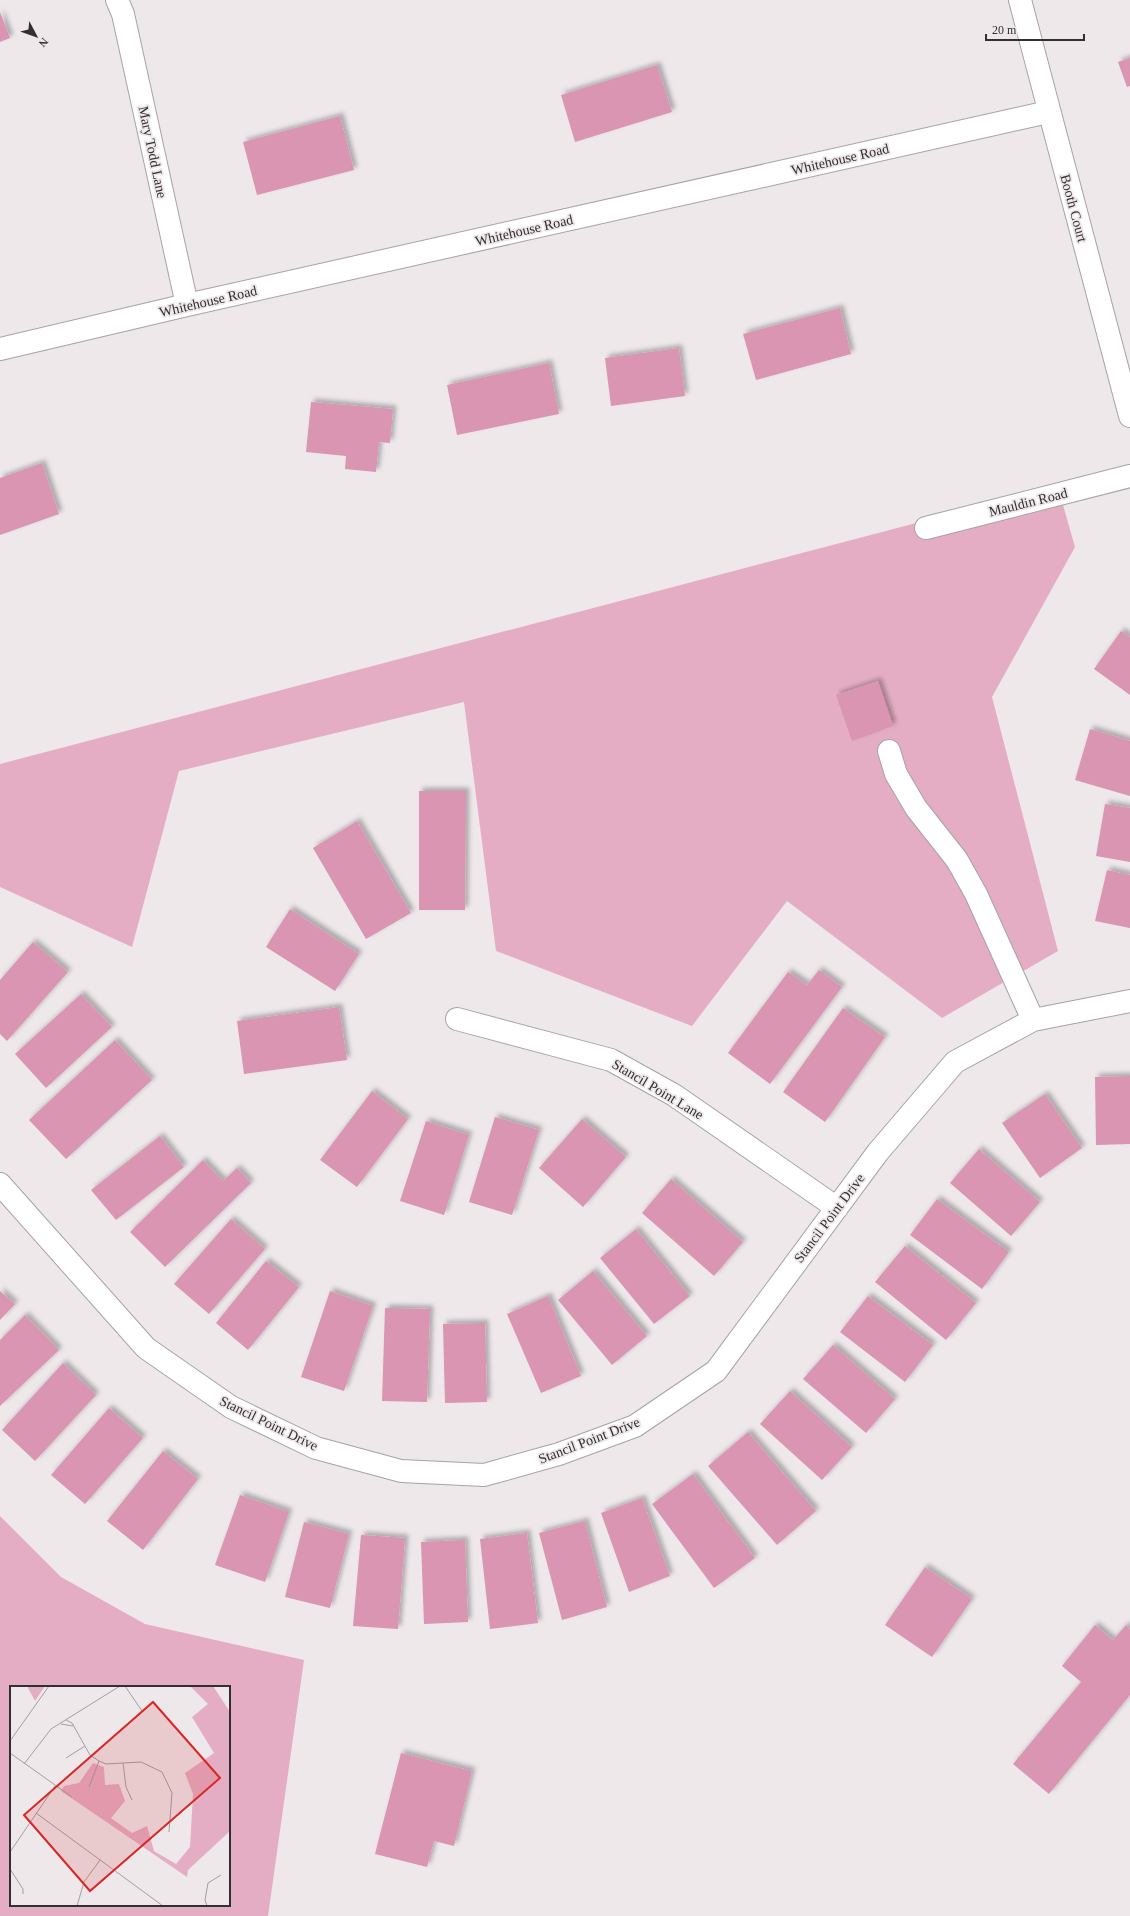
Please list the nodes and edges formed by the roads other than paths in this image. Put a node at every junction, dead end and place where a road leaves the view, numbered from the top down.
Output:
1 (116, 0) edge
2 (1020, 0) edge
3 (1048, 112) junction
4 (187, 305) junction
5 (0, 349) edge
6 (1130, 416) edge
7 (1130, 476) edge
8 (926, 528) dead end
9 (889, 751) dead end
10 (1130, 1001) edge
11 (457, 1020) dead end
12 (1033, 1020) junction
13 (0, 1184) edge
14 (837, 1208) junction

1 - 4 street, Mary Todd Lane
2 - 3 street, Booth Court
3 - 4 street, Whitehouse Road
3 - 6 street, Booth Court
4 - 5 street, Whitehouse Road
7 - 8 street, Mauldin Road
9 - 12 street
10 - 12 street, Stancil Point Drive
11 - 14 street, Stancil Point Lane
12 - 14 street, Stancil Point Drive
13 - 14 street, Stancil Point Drive

